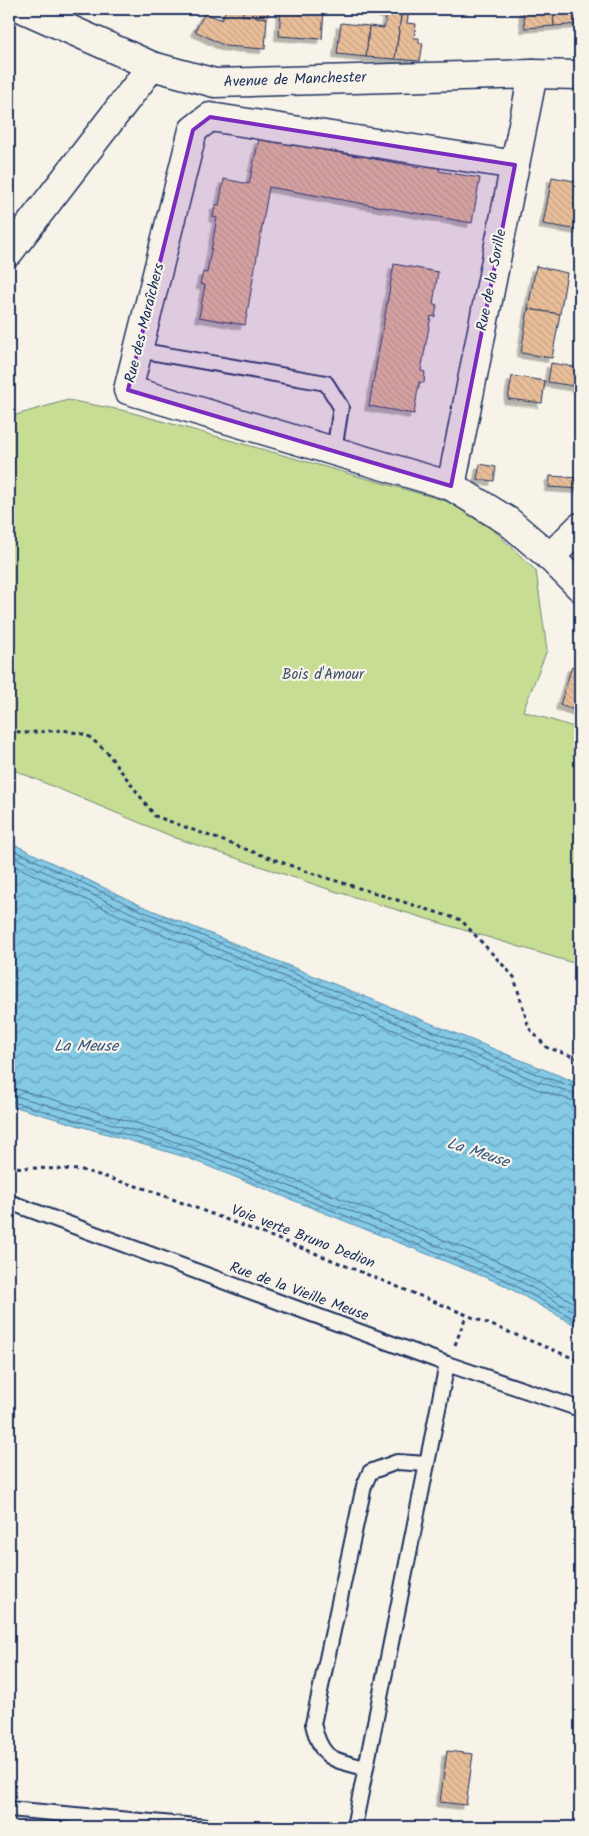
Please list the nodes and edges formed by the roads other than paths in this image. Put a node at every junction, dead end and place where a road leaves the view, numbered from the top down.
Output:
1 (27, 11) edge
2 (152, 66) junction
3 (532, 74) junction
4 (580, 75) edge
5 (514, 165) junction
6 (9, 252) edge
7 (138, 350) junction
8 (334, 451) junction
9 (451, 486) junction
10 (580, 527) edge
11 (550, 557) junction
12 (580, 587) edge
13 (9, 1202) edge
14 (447, 1364) junction
15 (580, 1409) edge
16 (427, 1464) junction
17 (366, 1768) junction
18 (9, 1809) edge
19 (207, 1827) edge
20 (354, 1827) edge

1 - 2 main road, Avenue de Manchester
2 - 3 main road, Avenue de Manchester
2 - 6 main road
3 - 4 main road, Avenue de Manchester
3 - 5 main road, Rue de la Sorille
5 - 7 main road, Rue des Maraîchers
5 - 9 main road, Rue de la Sorille
7 - 8 main road, Rue des Maraîchers
7 - 8 lane
8 - 9 main road, Rue des Maraîchers
9 - 11 main road, Rue des Maraîchers
10 - 11 main road
11 - 12 main road, Rue des Maraîchers
13 - 14 lane, Rue de la Vieille Meuse
14 - 15 lane, Rue de la Vieille Meuse
14 - 16 lane
16 - 17 lane
16 - 17 lane
17 - 20 lane
18 - 19 lane

